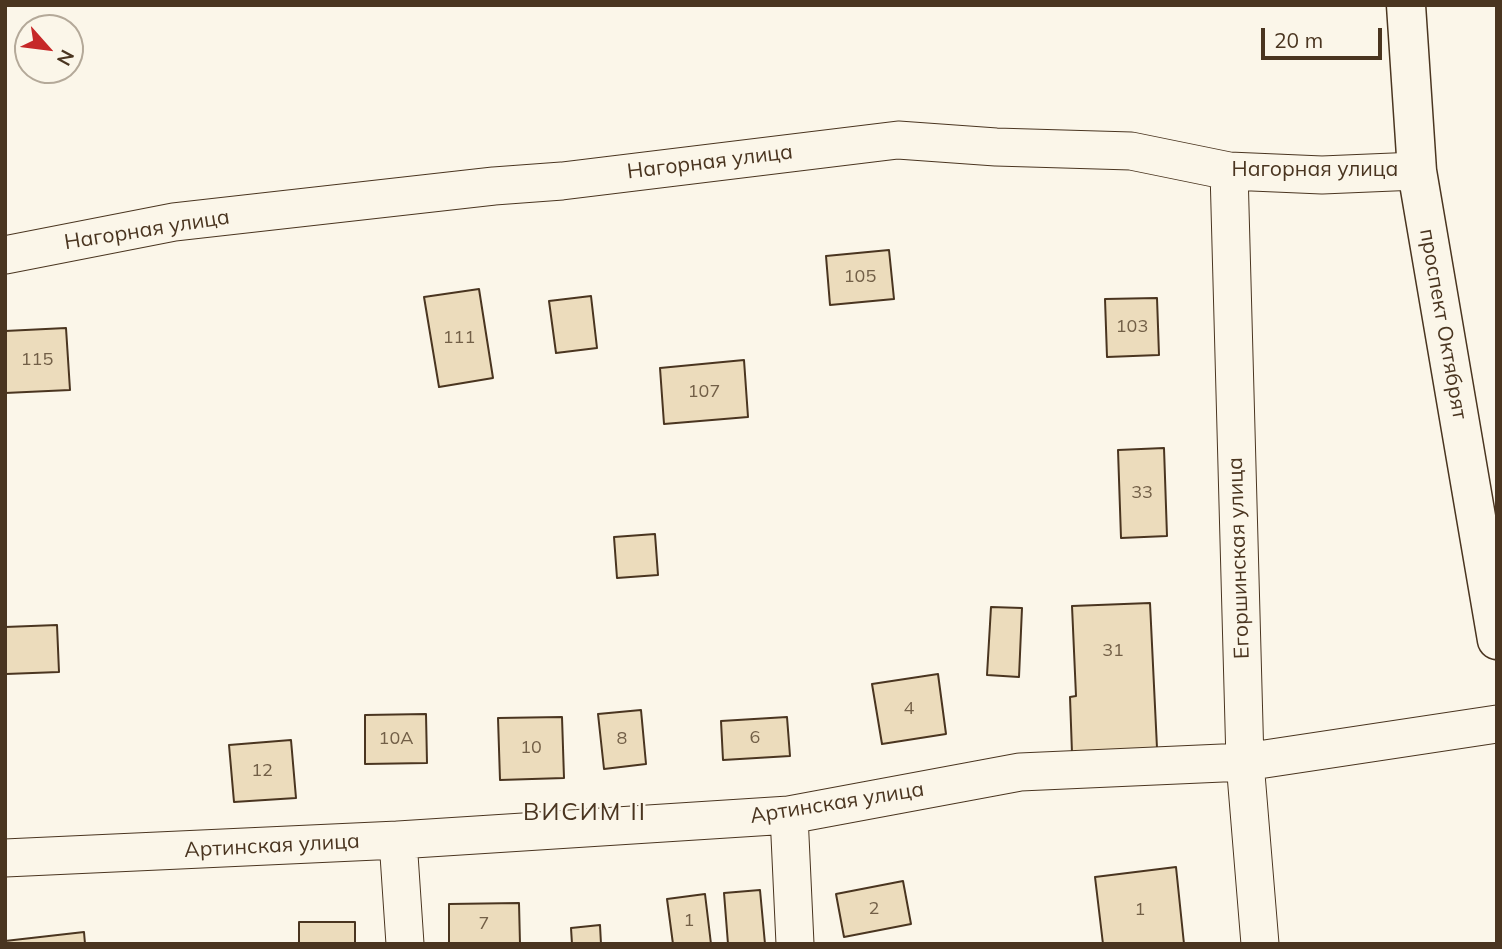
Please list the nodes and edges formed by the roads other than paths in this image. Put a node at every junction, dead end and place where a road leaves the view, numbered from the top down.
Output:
1 (1406, 5) edge
2 (1229, 171) junction
3 (1417, 171) junction
4 (5, 255) edge
5 (1497, 640) edge
6 (1497, 724) edge
7 (1245, 762) junction
8 (789, 815) junction
9 (398, 840) junction
10 (5, 858) edge
11 (405, 944) edge
12 (795, 944) edge
13 (1260, 944) edge

1 - 3 street, проспект Октябрят
2 - 3 street, Нагорная улица
2 - 4 street, Нагорная улица
2 - 7 street, Егоршинская улица
3 - 5 street, проспект Октябрят
6 - 7 street, Артинская улица
7 - 8 street, Артинская улица
7 - 13 street, Егоршинская улица
8 - 9 street, Артинская улица
8 - 12 street
9 - 10 street, Артинская улица
9 - 11 street

